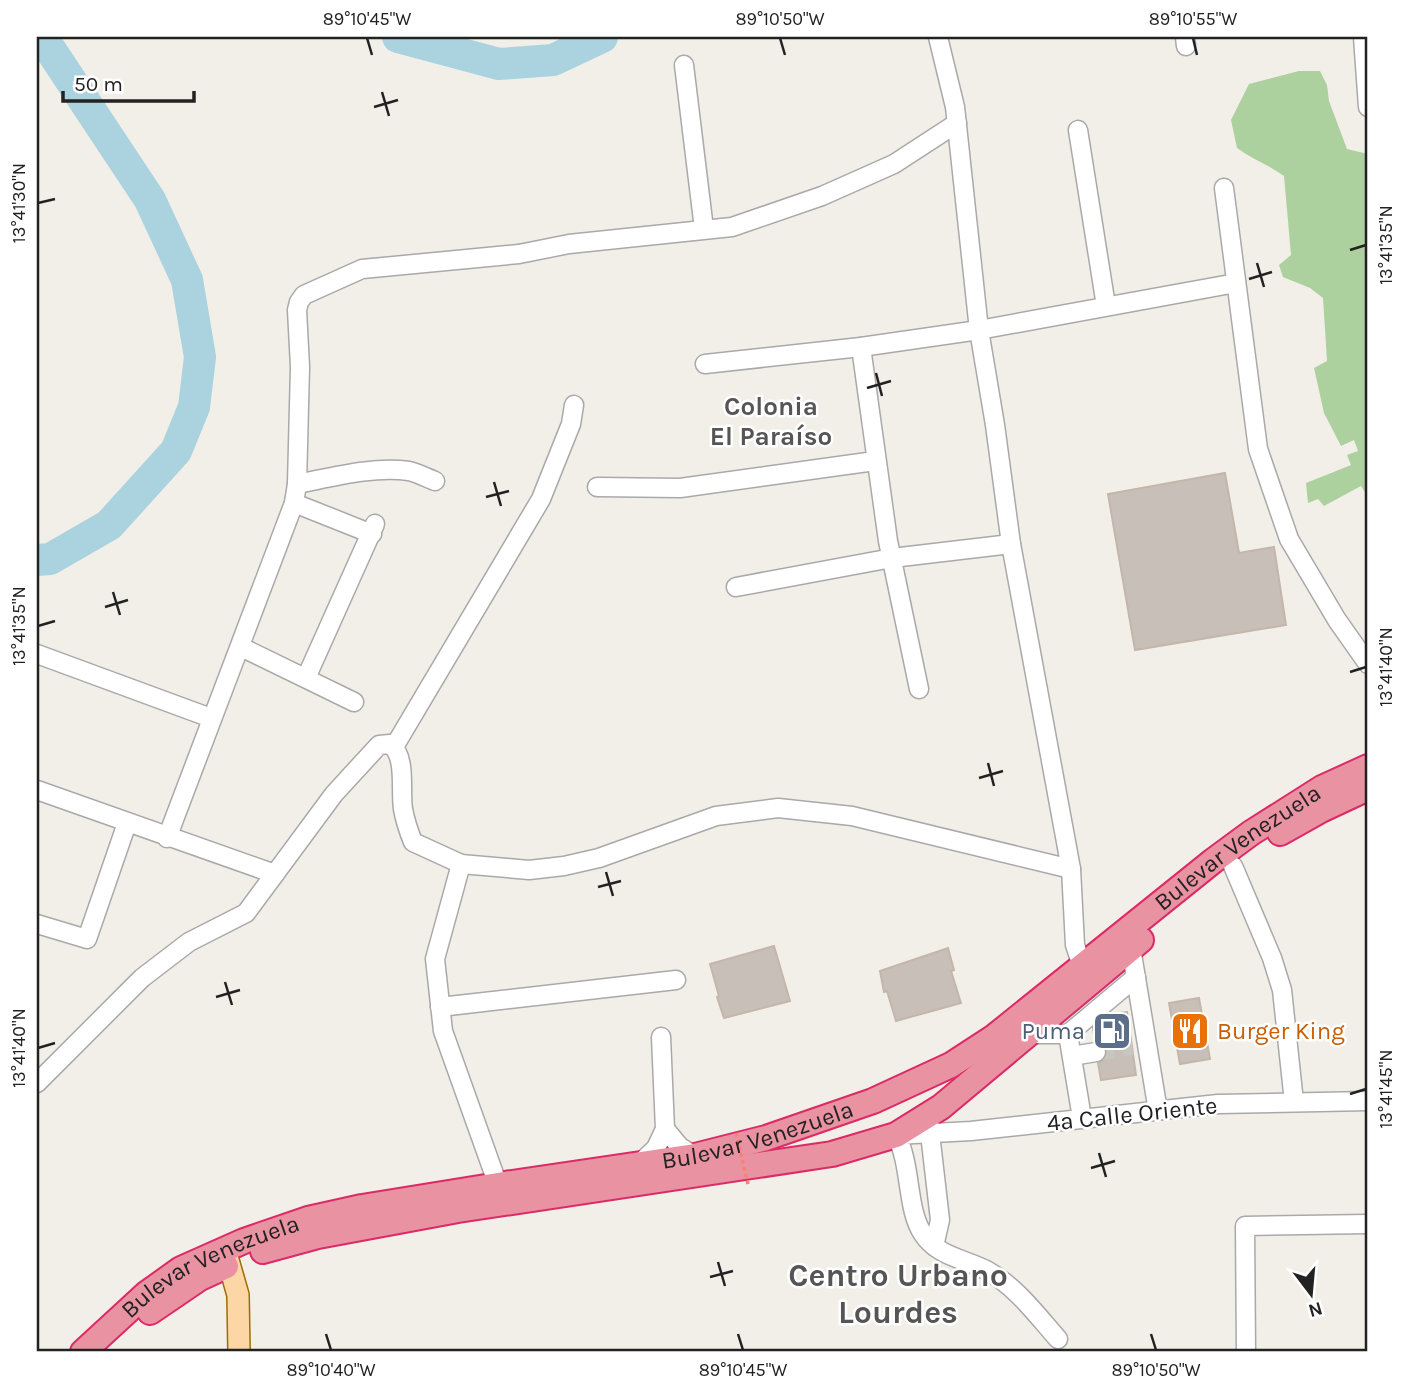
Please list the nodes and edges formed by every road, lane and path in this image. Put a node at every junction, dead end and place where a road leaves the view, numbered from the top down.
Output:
1 (938, 37) edge
2 (1363, 37) edge
3 (684, 65) dead end
4 (1368, 107) edge
5 (957, 123) junction
6 (1078, 130) dead end
7 (1224, 188) dead end
8 (704, 229) junction
9 (1236, 283) junction
10 (1107, 306) junction
11 (979, 330) junction
12 (861, 346) junction
13 (705, 364) dead end
14 (574, 405) dead end
15 (876, 461) junction
16 (435, 481) dead end
17 (297, 484) junction
18 (597, 487) dead end
19 (294, 503) junction
20 (1011, 544) junction
21 (892, 558) junction
22 (736, 587) dead end
23 (241, 647) junction
24 (37, 654) edge
25 (1368, 664) edge
26 (306, 678) junction
27 (919, 688) dead end
28 (354, 702) dead end
29 (211, 718) junction
30 (394, 747) junction
31 (1368, 767) edge
32 (1368, 788) edge
33 (37, 790) edge
34 (127, 823) junction
35 (167, 838) junction
36 (461, 864) junction
37 (1233, 866) junction
38 (1071, 869) junction
39 (275, 874) junction
40 (37, 924) edge
41 (1131, 948) junction
42 (1085, 964) junction
43 (1136, 977) junction
44 (676, 980) dead end
45 (440, 1007) junction
46 (1029, 1034) junction
47 (1068, 1034) junction
48 (661, 1037) dead end
49 (1096, 1052) tunnel mouth
50 (1072, 1056) junction
51 (44, 1064) edge
52 (37, 1083) edge
53 (897, 1089) junction
54 (1368, 1101) edge
55 (1294, 1102) junction
56 (1158, 1111) junction
57 (1082, 1118) junction
58 (929, 1125) junction
59 (665, 1129) junction
60 (736, 1133) dead end
61 (897, 1135) junction
62 (695, 1156) junction
63 (637, 1166) junction
64 (748, 1184) dead end
65 (498, 1185) junction
66 (1368, 1224) edge
67 (270, 1231) junction
68 (934, 1246) junction
69 (228, 1259) junction
70 (181, 1269) junction
71 (1058, 1339) dead end
72 (83, 1352) edge
73 (105, 1352) edge
74 (239, 1352) edge
75 (1246, 1352) edge

1 - 5 street
2 - 4 street
3 - 8 street
5 - 8 street
5 - 11 street
6 - 10 street
7 - 9 street
8 - 17 street
9 - 10 street
9 - 25 street
10 - 11 street
11 - 12 street
11 - 20 street
12 - 13 street
12 - 15 street
14 - 30 street
15 - 18 street
15 - 21 street
16 - 17 street
17 - 19 street
19 - 23 street
19 - 26 street
20 - 21 street
20 - 38 street
21 - 22 street
21 - 27 street
23 - 26 street
23 - 29 street
24 - 29 street
26 - 28 street
29 - 35 street
30 - 36 street
30 - 39 street
31 - 42 highway, Bulevar Venezuela
32 - 37 highway, Bulevar Venezuela
33 - 34 street
34 - 35 street
34 - 40 street
35 - 39 street
36 - 38 street
36 - 45 street
37 - 41 highway, Bulevar Venezuela
37 - 55 street
38 - 42 street
39 - 51 street
41 - 43 street
41 - 46 highway, Bulevar Venezuela
42 - 53 highway, Bulevar Venezuela
43 - 47 street
43 - 56 street
44 - 45 street
45 - 65 street
46 - 47 street
46 - 58 highway, Bulevar Venezuela
47 - 50 street
48 - 59 street
49 - 50 street
50 - 57 street
51 - 52 street
53 - 61 highway
53 - 62 highway, Bulevar Venezuela
54 - 55 street, 4a Calle Oriente
55 - 56 street, 4a Calle Oriente
56 - 57 street, 4a Calle Oriente
57 - 58 street, 4a Calle Oriente
58 - 61 highway, Bulevar Venezuela
58 - 68 street
59 - 62 street
59 - 63 street
60 - 64 path, bridge
61 - 68 street
61 - 69 highway, Bulevar Venezuela
62 - 63 highway, Bulevar Venezuela
63 - 65 highway, Bulevar Venezuela
65 - 67 highway, Bulevar Venezuela
66 - 75 street
67 - 69 highway
67 - 70 highway, Bulevar Venezuela
68 - 71 street
69 - 70 highway
69 - 73 highway, Bulevar Venezuela
69 - 74 main road
70 - 72 highway, Bulevar Venezuela

